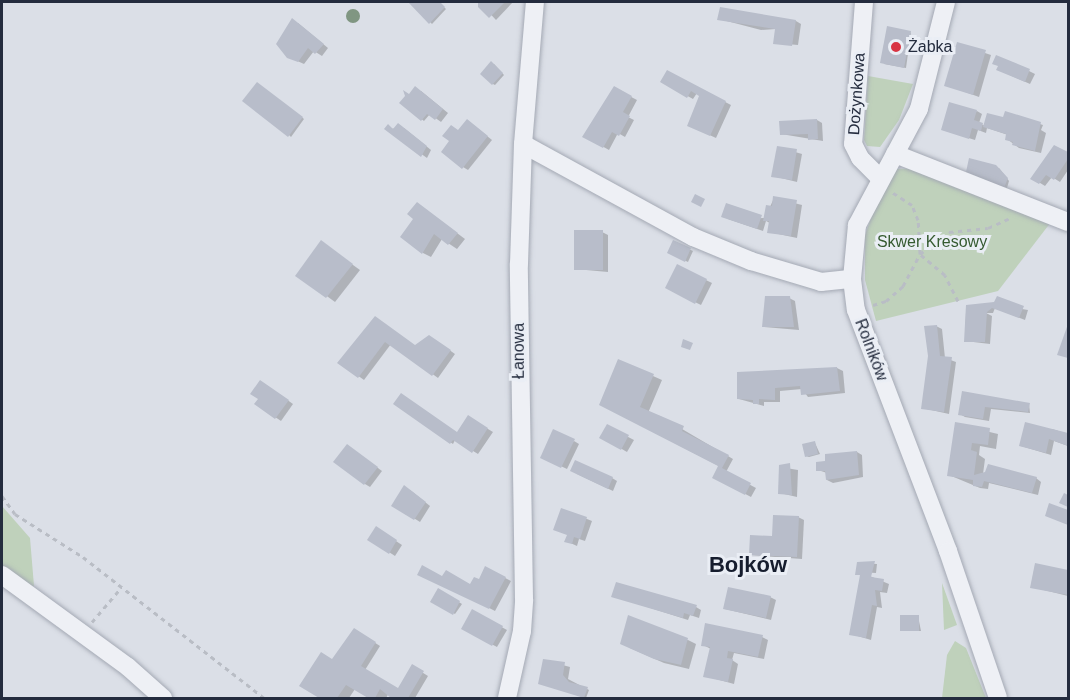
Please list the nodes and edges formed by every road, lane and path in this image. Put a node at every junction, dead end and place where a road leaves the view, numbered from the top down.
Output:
1 (535, 2) edge
2 (864, 2) edge
3 (946, 2) edge
4 (523, 144) junction
5 (895, 154) junction
6 (883, 183) junction
7 (1024, 204) junction
8 (1068, 222) edge
9 (920, 255) junction
10 (852, 279) junction
11 (958, 301) dead end
12 (872, 306) dead end
13 (2, 496) edge
14 (2, 574) edge
15 (120, 589) junction
16 (83, 633) junction
17 (163, 699) edge
18 (264, 699) edge
19 (507, 699) edge
20 (998, 699) edge

1 - 4 street, Łanowa
2 - 6 street, Dożynkowa
3 - 5 street, Rolników
4 - 10 street
4 - 19 street, Łanowa
5 - 6 street, Rolników
5 - 7 street
6 - 9 path
6 - 10 street, Rolników
7 - 8 street
7 - 9 path
9 - 11 path
9 - 12 path
10 - 20 street, Rolników
13 - 15 path
14 - 16 street
15 - 16 path
15 - 18 path
16 - 17 street

